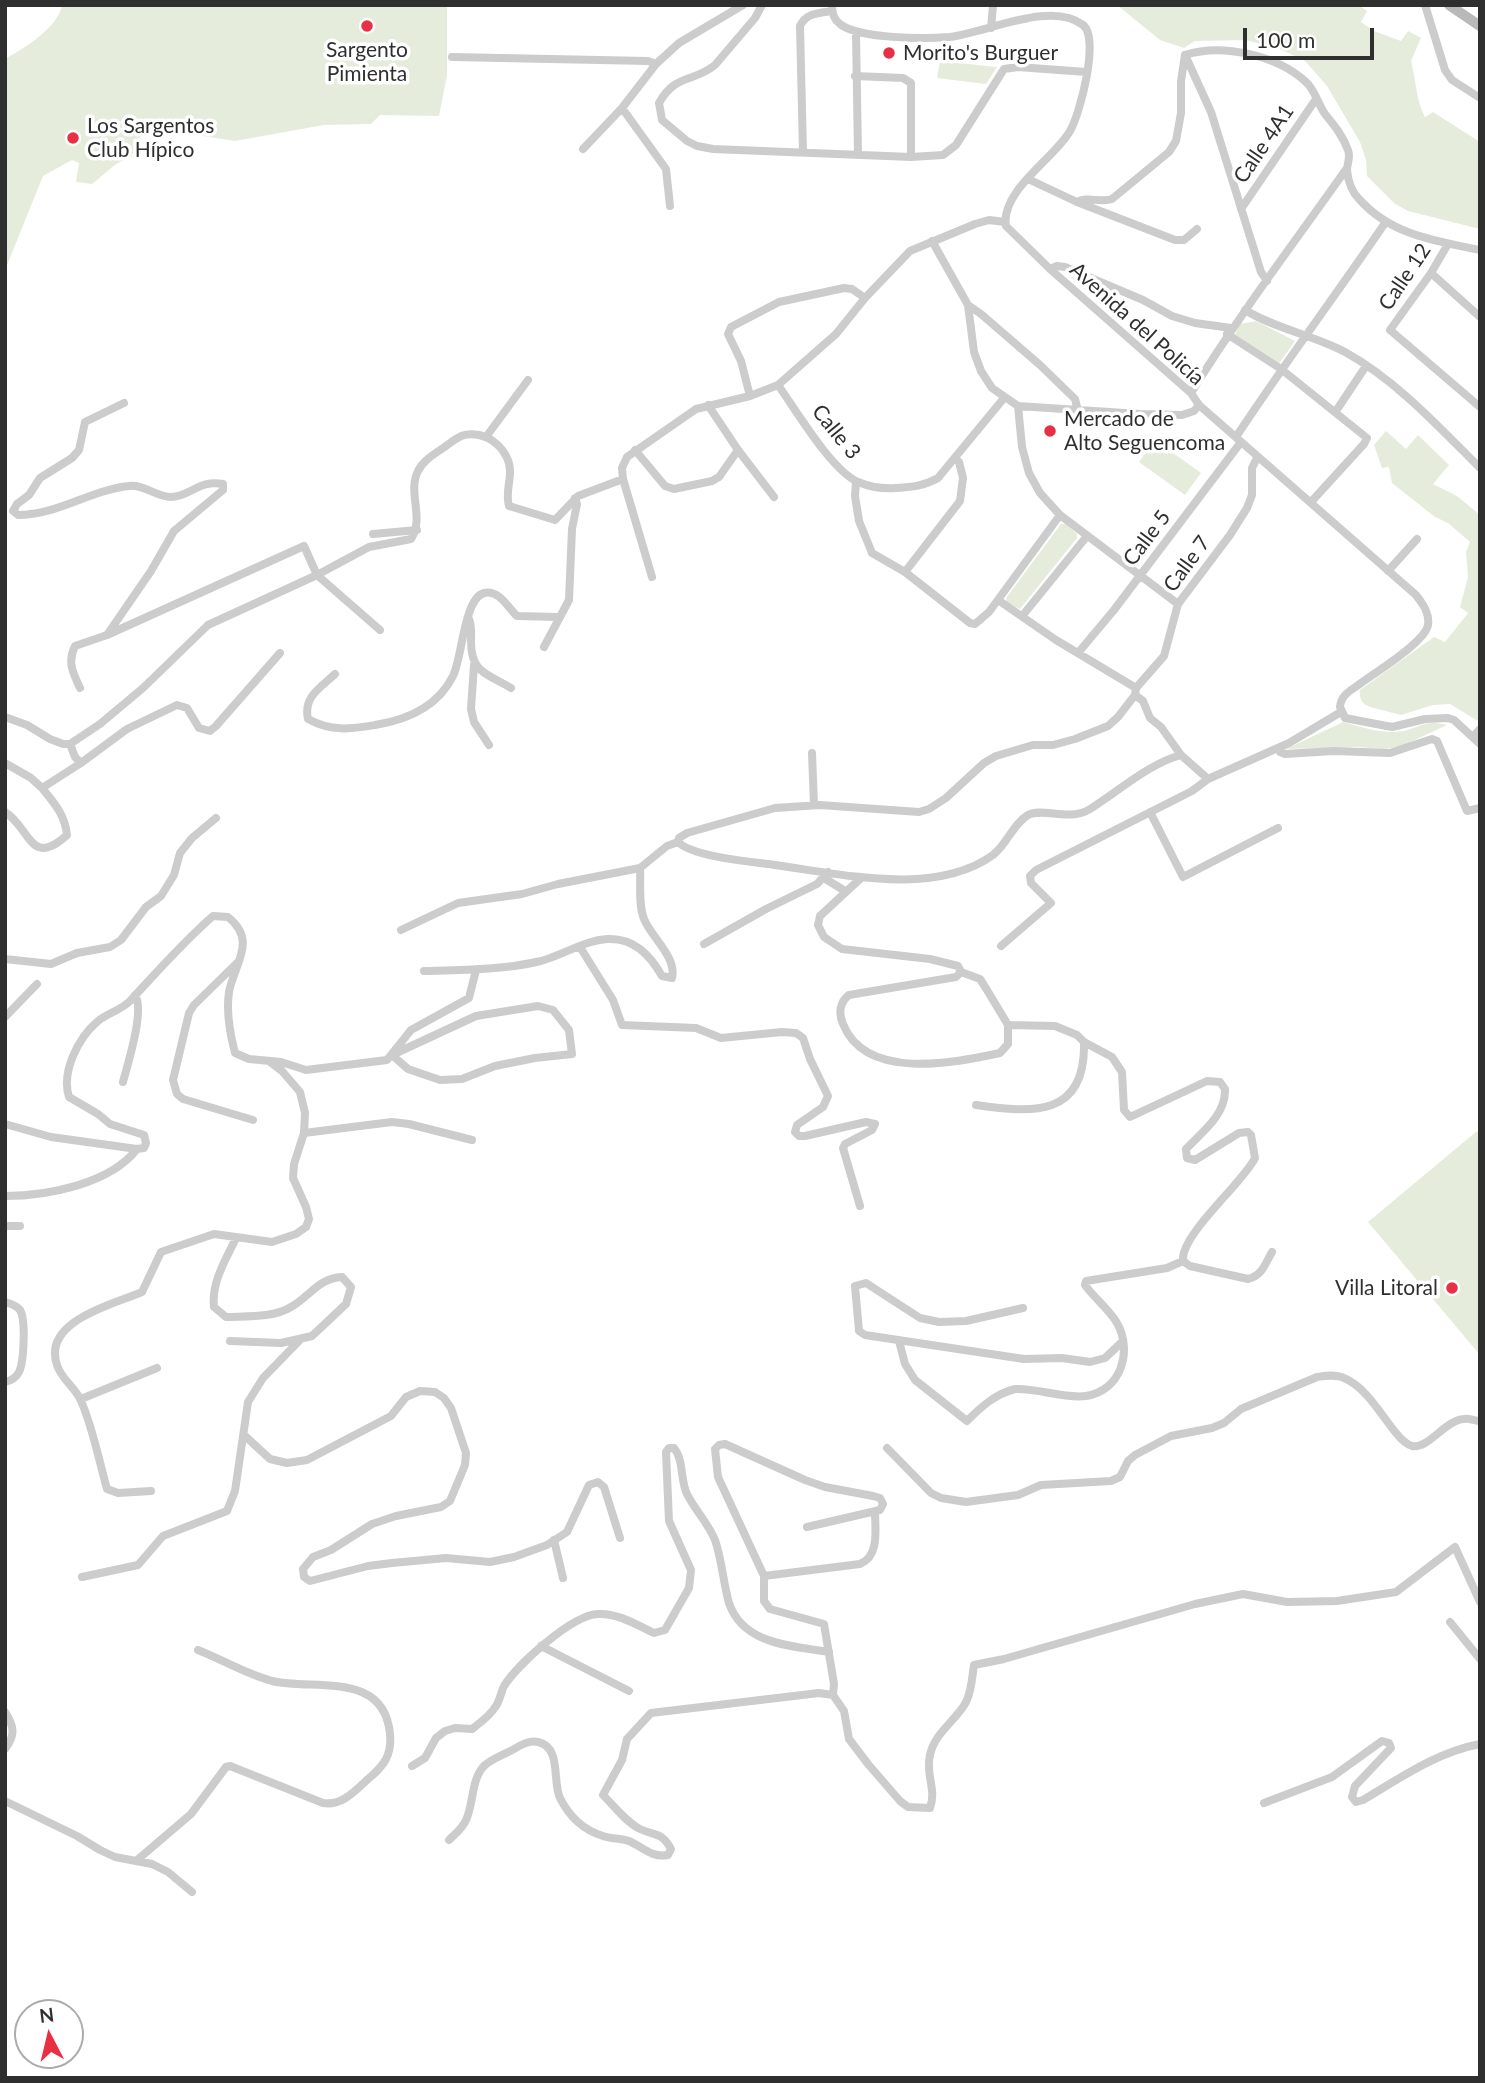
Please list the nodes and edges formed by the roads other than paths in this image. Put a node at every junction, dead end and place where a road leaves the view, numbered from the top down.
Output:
1 (743, 5) edge
2 (762, 5) edge
3 (993, 5) edge
4 (1425, 5) edge
5 (1449, 5) edge
6 (832, 8) edge
7 (1480, 26) edge
8 (991, 28) junction
9 (856, 32) junction
10 (1185, 55) junction
11 (452, 57) dead end
12 (656, 64) junction
13 (1086, 72) junction
14 (855, 76) junction
15 (1316, 99) junction
16 (1480, 99) edge
17 (622, 108) junction
18 (583, 149) dead end
19 (803, 152) junction
20 (858, 155) junction
21 (911, 157) junction
22 (1347, 168) junction
23 (1028, 179) junction
24 (1077, 202) junction
25 (670, 206) dead end
26 (1241, 209) junction
27 (1005, 222) junction
28 (1385, 223) junction
29 (1197, 229) dead end
30 (932, 241) junction
31 (1448, 244) junction
32 (1480, 250) edge
33 (1049, 269) junction
34 (1431, 273) junction
35 (1268, 281) junction
36 (865, 298) junction
37 (968, 305) junction
38 (1245, 310) junction
39 (1480, 317) edge
40 (1229, 331) junction
41 (1307, 335) junction
42 (1367, 366) junction
43 (1280, 369) junction
44 (528, 380) dead end
45 (778, 385) junction
46 (1191, 393) junction
47 (750, 396) junction
48 (1004, 398) junction
49 (124, 403) dead end
50 (708, 405) junction
51 (1199, 405) junction
52 (1018, 406) junction
53 (1480, 407) edge
54 (1078, 411) junction
55 (1336, 411) junction
56 (486, 437) junction
57 (1238, 440) junction
58 (635, 450) junction
59 (738, 450) junction
60 (1257, 457) junction
61 (955, 458) junction
62 (1480, 468) edge
63 (622, 479) junction
64 (856, 482) junction
65 (774, 497) dead end
66 (575, 498) junction
67 (1311, 502) junction
68 (1060, 515) junction
69 (417, 530) junction
70 (373, 534) dead end
71 (1087, 536) junction
72 (1417, 539) dead end
73 (1388, 571) junction
74 (905, 572) junction
75 (317, 575) junction
76 (652, 577) dead end
77 (1139, 577) junction
78 (998, 600) junction
79 (1178, 604) junction
80 (1023, 615) junction
81 (559, 617) junction
82 (468, 618) junction
83 (380, 630) dead end
84 (107, 635) junction
85 (544, 647) dead end
86 (280, 653) dead end
87 (1077, 653) junction
88 (474, 665) junction
89 (335, 674) dead end
90 (80, 688) dead end
91 (511, 688) dead end
92 (1135, 691) junction
93 (1341, 712) junction
94 (5, 717) edge
95 (1480, 729) edge
96 (1473, 737) junction
97 (70, 744) junction
98 (1480, 744) edge
99 (489, 745) dead end
100 (1278, 748) junction
101 (1180, 752) junction
102 (812, 753) dead end
103 (5, 763) edge
104 (81, 764) junction
105 (1208, 779) junction
106 (42, 788) junction
107 (814, 805) junction
108 (1480, 808) edge
109 (5, 812) edge
110 (1150, 812) junction
111 (216, 818) dead end
112 (1278, 828) dead end
113 (678, 842) junction
114 (640, 868) junction
115 (826, 875) junction
116 (861, 878) junction
117 (845, 891) junction
118 (401, 930) dead end
119 (704, 944) dead end
120 (1001, 946) dead end
121 (580, 947) junction
122 (5, 958) edge
123 (242, 958) junction
124 (477, 970) junction
125 (424, 971) dead end
126 (961, 972) junction
127 (37, 984) dead end
128 (135, 995) junction
129 (5, 1017) edge
130 (1008, 1025) junction
131 (1084, 1042) junction
132 (392, 1055) junction
133 (269, 1061) junction
134 (123, 1082) dead end
135 (976, 1105) dead end
136 (253, 1120) dead end
137 (5, 1124) edge
138 (304, 1133) junction
139 (472, 1140) dead end
140 (137, 1149) junction
141 (5, 1196) edge
142 (860, 1206) dead end
143 (5, 1226) edge
144 (20, 1226) dead end
145 (236, 1238) junction
146 (1272, 1252) dead end
147 (1182, 1261) junction
148 (5, 1302) edge
149 (1023, 1308) dead end
150 (230, 1341) dead end
151 (299, 1341) junction
152 (900, 1341) junction
153 (1122, 1342) junction
154 (157, 1368) dead end
155 (5, 1382) edge
156 (81, 1399) junction
157 (1480, 1421) edge
158 (244, 1435) junction
159 (887, 1448) dead end
160 (151, 1491) dead end
161 (875, 1511) junction
162 (807, 1527) dead end
163 (620, 1538) dead end
164 (554, 1540) junction
165 (764, 1576) junction
166 (82, 1577) dead end
167 (563, 1578) dead end
168 (1480, 1602) edge
169 (1450, 1622) dead end
170 (541, 1646) junction
171 (198, 1650) dead end
172 (829, 1652) junction
173 (1480, 1659) edge
174 (629, 1691) dead end
175 (833, 1695) junction
176 (5, 1712) edge
177 (1480, 1744) edge
178 (5, 1749) edge
179 (412, 1766) dead end
180 (5, 1801) edge
181 (1264, 1803) dead end
182 (449, 1840) dead end
183 (136, 1861) junction
184 (192, 1892) dead end

1 - 12 street
2 - 19 street
3 - 8 street
4 - 16 street
5 - 7 street
6 - 9 street
6 - 19 street
8 - 9 street
8 - 13 street
9 - 14 street
10 - 15 street
10 - 24 street
10 - 26 street
11 - 12 street
12 - 17 street
13 - 21 street
13 - 23 street
14 - 20 street
14 - 21 street
15 - 22 street
15 - 26 street, Calle 4A1
17 - 18 street
17 - 25 street
19 - 20 street
20 - 21 street
22 - 28 street
22 - 35 street
23 - 24 street
23 - 27 street
24 - 29 street
26 - 35 street
27 - 30 street
27 - 33 street, Avenida del Policía
28 - 31 street
28 - 41 street, Calle 5
30 - 36 street
30 - 37 street
31 - 32 street
31 - 34 street, Calle 12
33 - 40 street
33 - 46 street, Avenida del Policía
34 - 39 street
34 - 53 street, Calle 12
35 - 38 street
36 - 45 street
36 - 47 street
37 - 48 street
37 - 54 street
38 - 40 street
38 - 41 street
40 - 43 street
40 - 46 street
41 - 42 street
41 - 43 street, Calle 5
42 - 55 street
42 - 62 street
43 - 55 street
43 - 57 street, Calle 5
44 - 56 street
45 - 47 street
45 - 64 street, Calle 3
46 - 51 street, Avenida del Policía
47 - 50 street
48 - 52 street
48 - 61 street, Calle 3
49 - 84 street
50 - 58 street
50 - 59 street
51 - 54 street
51 - 57 street, Avenida del Policía
52 - 54 street
52 - 68 street
55 - 67 street
56 - 66 street
56 - 69 street
57 - 60 street, Avenida del Policía
57 - 77 street, Calle 5
58 - 59 street
58 - 63 street
59 - 65 street
60 - 67 street, Avenida del Policía
60 - 79 street, Calle 7
61 - 64 street, Calle 3
61 - 74 street
63 - 66 street
63 - 76 street
64 - 74 street
66 - 81 street
67 - 73 street, Avenida del Policía
68 - 71 street
68 - 78 street
69 - 70 street
69 - 75 street
71 - 77 street
71 - 80 street
72 - 73 street
73 - 93 street, Avenida del Policía
74 - 78 street
75 - 83 street
75 - 84 street
75 - 97 street
77 - 79 street
77 - 87 street, Calle 5
78 - 80 street
79 - 92 street, Calle 7
80 - 87 street
81 - 82 street
81 - 85 street
82 - 88 street
82 - 89 street
84 - 90 street
86 - 104 street
87 - 92 street
88 - 91 street
88 - 99 street
92 - 101 street
92 - 107 street, Calle 7
93 - 96 street
93 - 100 street
94 - 97 street
95 - 96 street
96 - 98 street
97 - 104 street
100 - 105 street
100 - 108 street
101 - 105 street
101 - 116 street
102 - 107 street
103 - 106 street
104 - 106 street
105 - 110 street
106 - 109 street
107 - 113 street, Calle 7
110 - 112 street
110 - 120 street
111 - 122 street
113 - 114 street, Calle 7
113 - 115 street
114 - 118 street
114 - 121 street
115 - 116 street
115 - 117 street
115 - 119 street
116 - 117 street
117 - 126 street
121 - 124 street
121 - 142 street
123 - 128 street
123 - 133 street
123 - 136 street
124 - 125 street
124 - 132 street
126 - 130 street
126 - 130 street
127 - 129 street
128 - 134 street
128 - 140 street
130 - 131 street
131 - 135 street
131 - 147 street
132 - 132 street
132 - 133 street
133 - 138 street
137 - 140 street
138 - 139 street
138 - 145 street
140 - 141 street
143 - 144 street
145 - 151 street
145 - 156 street
146 - 147 street
147 - 153 street
148 - 155 street
149 - 152 street
150 - 151 street
151 - 158 street
152 - 153 street
152 - 153 street
154 - 156 street
156 - 160 street
157 - 159 street
158 - 164 street
158 - 166 street
161 - 162 street
161 - 165 street
161 - 165 street
163 - 164 street
164 - 167 street
165 - 172 street
168 - 175 street
169 - 173 street
170 - 172 street
170 - 174 street
170 - 179 street
171 - 183 street
172 - 175 street
175 - 182 street
176 - 178 street
177 - 181 street
180 - 183 street
183 - 184 street

